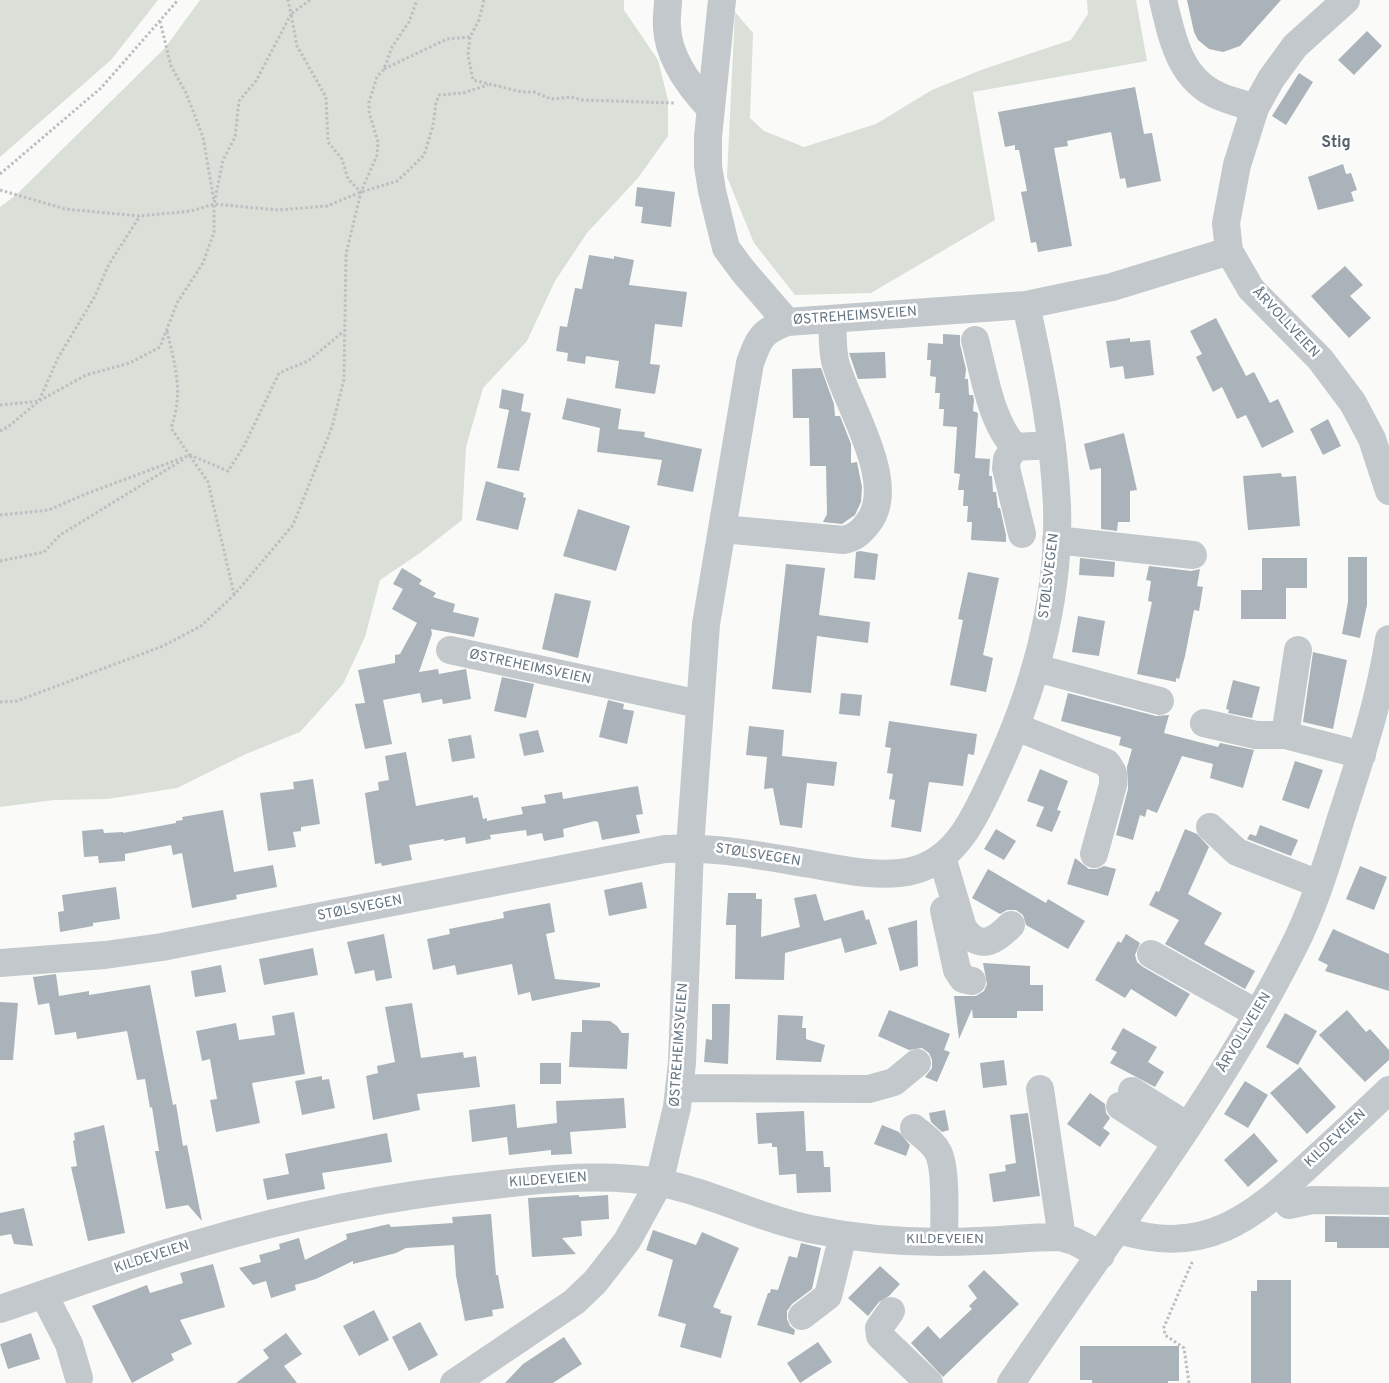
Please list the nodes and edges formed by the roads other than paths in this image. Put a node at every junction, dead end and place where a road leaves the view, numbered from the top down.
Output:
1 (668, 0) edge
2 (722, 0) edge
3 (1163, 0) edge
4 (1346, 0) edge
5 (704, 102) junction
6 (1256, 108) junction
7 (1229, 250) junction
8 (1026, 305) junction
9 (832, 319) junction
10 (786, 322) junction
11 (975, 340) dead end
12 (1052, 445) junction
13 (1016, 446) junction
14 (1389, 491) edge
15 (722, 529) junction
16 (1022, 534) dead end
17 (1056, 540) junction
18 (1193, 555) dead end
19 (1389, 639) edge
20 (450, 650) dead end
21 (1298, 650) dead end
22 (1036, 668) junction
23 (1160, 701) dead end
24 (699, 704) junction
25 (1204, 724) dead end
26 (1016, 727) junction
27 (1285, 735) junction
28 (1362, 755) junction
29 (1210, 827) dead end
30 (690, 847) junction
31 (1094, 854) dead end
32 (934, 862) junction
33 (1319, 884) junction
34 (1011, 925) dead end
35 (1151, 954) dead end
36 (0, 963) edge
37 (972, 981) dead end
38 (1258, 1014) junction
39 (917, 1063) dead end
40 (679, 1088) junction
41 (1040, 1089) dead end
42 (1126, 1098) dead end
43 (1386, 1101) edge
44 (914, 1128) dead end
45 (1182, 1135) junction
46 (659, 1183) junction
47 (1389, 1201) edge
48 (1288, 1205) dead end
49 (1119, 1230) junction
50 (843, 1235) junction
51 (1060, 1237) junction
52 (944, 1242) junction
53 (1101, 1255) junction
54 (44, 1295) junction
55 (0, 1309) edge
56 (891, 1311) dead end
57 (802, 1316) dead end
58 (79, 1378) dead end
59 (454, 1383) edge
60 (930, 1383) edge
61 (1011, 1383) edge

1 - 5 street
2 - 5 street
3 - 6 street
4 - 6 street, ÅRVOLLVEIEN
5 - 10 street
6 - 7 street, ÅRVOLLVEIEN
7 - 8 street, ØSTREHEIMSVEIEN
7 - 14 street, ÅRVOLLVEIEN
8 - 9 street, ØSTREHEIMSVEIEN
8 - 12 street, STØLSVEGEN
9 - 10 street, ØSTREHEIMSVEIEN
9 - 15 street
10 - 15 street, ØSTREHEIMSVEIEN
11 - 13 street
12 - 13 street
12 - 17 street, STØLSVEGEN
13 - 16 street
15 - 24 street, ØSTREHEIMSVEIEN
17 - 18 street
17 - 22 street, STØLSVEGEN
19 - 28 street, ÅRVOLLVEIEN
20 - 24 street, ØSTREHEIMSVEIEN
21 - 27 street
22 - 23 street
22 - 26 street, STØLSVEGEN
24 - 30 street, ØSTREHEIMSVEIEN
25 - 27 street
26 - 31 street
26 - 32 street, STØLSVEGEN
27 - 28 street
28 - 33 street, ÅRVOLLVEIEN
29 - 33 street
30 - 32 street, STØLSVEGEN
30 - 36 street, STØLSVEGEN
30 - 40 street, ØSTREHEIMSVEIEN
32 - 34 street
32 - 37 street
33 - 38 street, ÅRVOLLVEIEN
35 - 38 street
38 - 45 street, ÅRVOLLVEIEN
39 - 40 street
40 - 46 street, ØSTREHEIMSVEIEN
41 - 51 street
42 - 45 street
43 - 49 street, KILDEVEIEN
44 - 52 street
45 - 49 street, ÅRVOLLVEIEN
46 - 50 street, KILDEVEIEN
46 - 54 street, KILDEVEIEN
46 - 59 street, ØSTREHEIMSVEIEN
47 - 48 street
49 - 53 street, ÅRVOLLVEIEN
50 - 52 street, KILDEVEIEN
50 - 57 street
51 - 52 street, KILDEVEIEN
51 - 53 street, KILDEVEIEN
53 - 61 street, ÅRVOLLVEIEN
54 - 55 street, KILDEVEIEN
54 - 58 street
56 - 60 street

